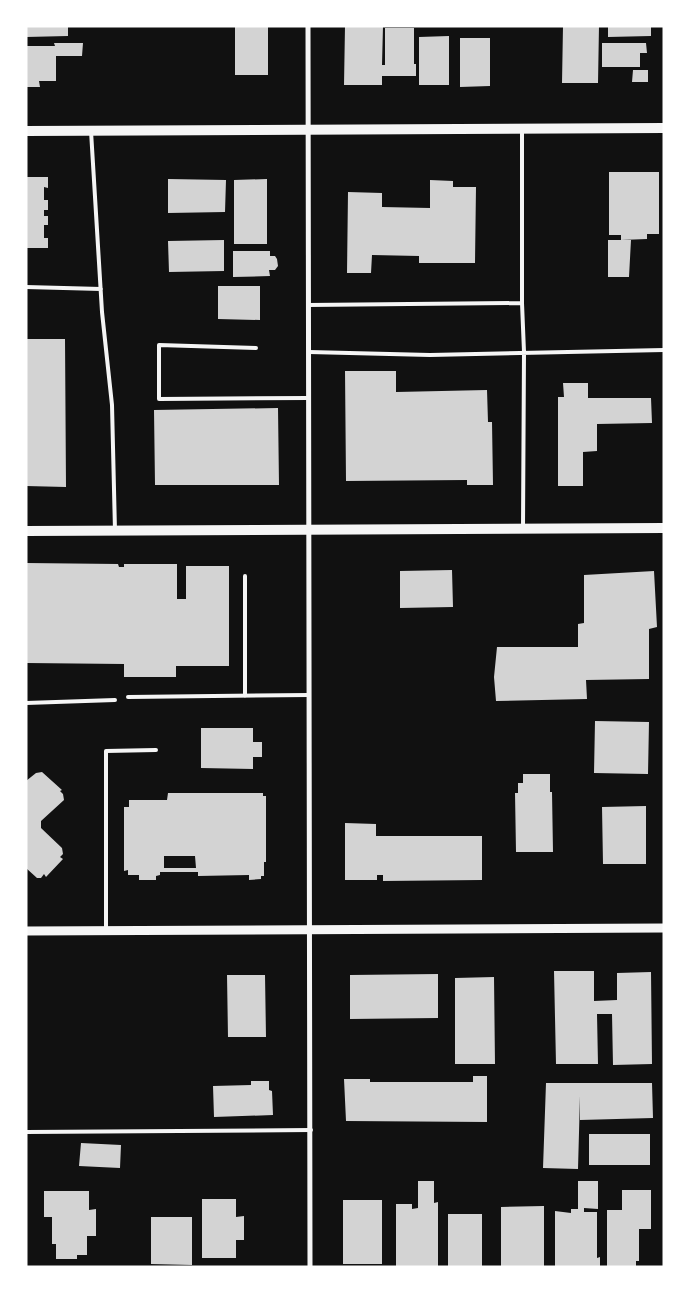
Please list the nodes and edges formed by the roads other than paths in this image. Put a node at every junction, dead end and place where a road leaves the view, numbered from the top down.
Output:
1 (308, 26) edge
2 (664, 128) edge
3 (522, 129) junction
4 (308, 130) junction
5 (26, 131) edge
6 (91, 131) junction
7 (26, 287) edge
8 (101, 289) junction
9 (522, 303) junction
10 (308, 305) junction
11 (256, 348) dead end
12 (664, 350) edge
13 (309, 352) junction
14 (524, 352) junction
15 (309, 398) junction
16 (523, 528) junction
17 (664, 528) edge
18 (309, 529) junction
19 (115, 530) junction
20 (26, 531) edge
21 (245, 576) dead end
22 (245, 696) junction
23 (309, 696) junction
24 (128, 697) dead end
25 (116, 700) dead end
26 (26, 703) edge
27 (156, 750) dead end
28 (664, 928) edge
29 (106, 930) junction
30 (309, 930) junction
31 (26, 931) edge
32 (311, 1130) junction
33 (26, 1132) edge
34 (310, 1267) edge

1 - 4 street
2 - 3 main road
3 - 4 main road
3 - 9 lane
4 - 6 main road
4 - 10 street
5 - 6 main road
6 - 8 lane
7 - 8 lane
8 - 19 lane
9 - 10 lane
9 - 14 lane
10 - 13 street
11 - 15 lane
12 - 14 lane
13 - 14 lane
13 - 15 street
14 - 16 lane
15 - 18 street
16 - 17 main road
16 - 18 main road
18 - 19 main road
18 - 23 street
19 - 20 main road
21 - 22 lane
22 - 23 lane
22 - 24 lane
23 - 30 street
25 - 26 lane
27 - 29 lane
28 - 30 street
29 - 30 street
29 - 31 street
30 - 32 street
32 - 33 lane
32 - 34 street

